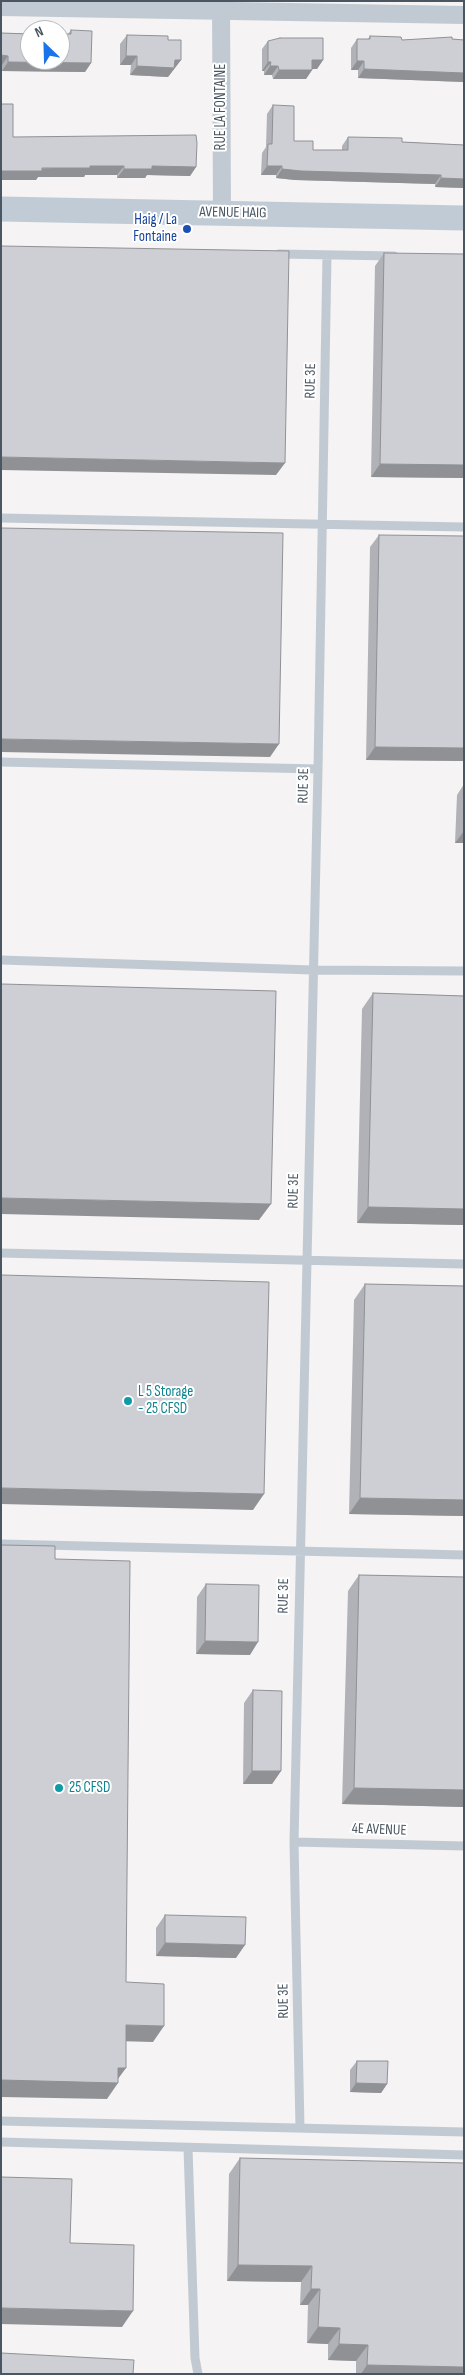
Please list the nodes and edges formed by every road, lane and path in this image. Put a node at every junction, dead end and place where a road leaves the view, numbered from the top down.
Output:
1 (221, 6) edge
2 (1, 7) edge
3 (464, 15) edge
4 (1, 209) edge
5 (222, 213) junction
6 (464, 218) edge
7 (268, 254) edge
8 (327, 255) junction
9 (405, 256) edge
10 (1, 518) edge
11 (323, 525) junction
12 (464, 527) edge
13 (1, 762) edge
14 (318, 768) junction
15 (1, 960) edge
16 (313, 970) junction
17 (464, 971) edge
18 (1, 1253) edge
19 (306, 1260) junction
20 (464, 1264) edge
21 (1, 1544) edge
22 (299, 1551) junction
23 (464, 1555) edge
24 (294, 1842) junction
25 (464, 1846) edge
26 (1, 2121) edge
27 (300, 2128) junction
28 (464, 2132) edge
29 (1, 2142) edge
30 (188, 2148) junction
31 (464, 2155) edge
32 (198, 2374) edge

1 - 2 street
1 - 3 street
1 - 5 street, RUE LA FONTAINE
4 - 5 street, AVENUE HAIG
5 - 6 street, AVENUE HAIG
7 - 8 lane
8 - 9 lane
8 - 11 lane, RUE 3E
10 - 11 lane
11 - 12 lane
11 - 14 lane, RUE 3E
13 - 14 lane
14 - 16 lane, RUE 3E
15 - 16 lane
16 - 17 lane
16 - 19 lane, RUE 3E
18 - 19 lane
19 - 20 lane
19 - 22 lane, RUE 3E
21 - 22 lane
22 - 23 lane
22 - 24 lane, RUE 3E
24 - 25 lane, 4E AVENUE
24 - 27 lane, RUE 3E
26 - 27 lane
27 - 28 lane
29 - 30 lane
30 - 31 lane
30 - 32 lane

